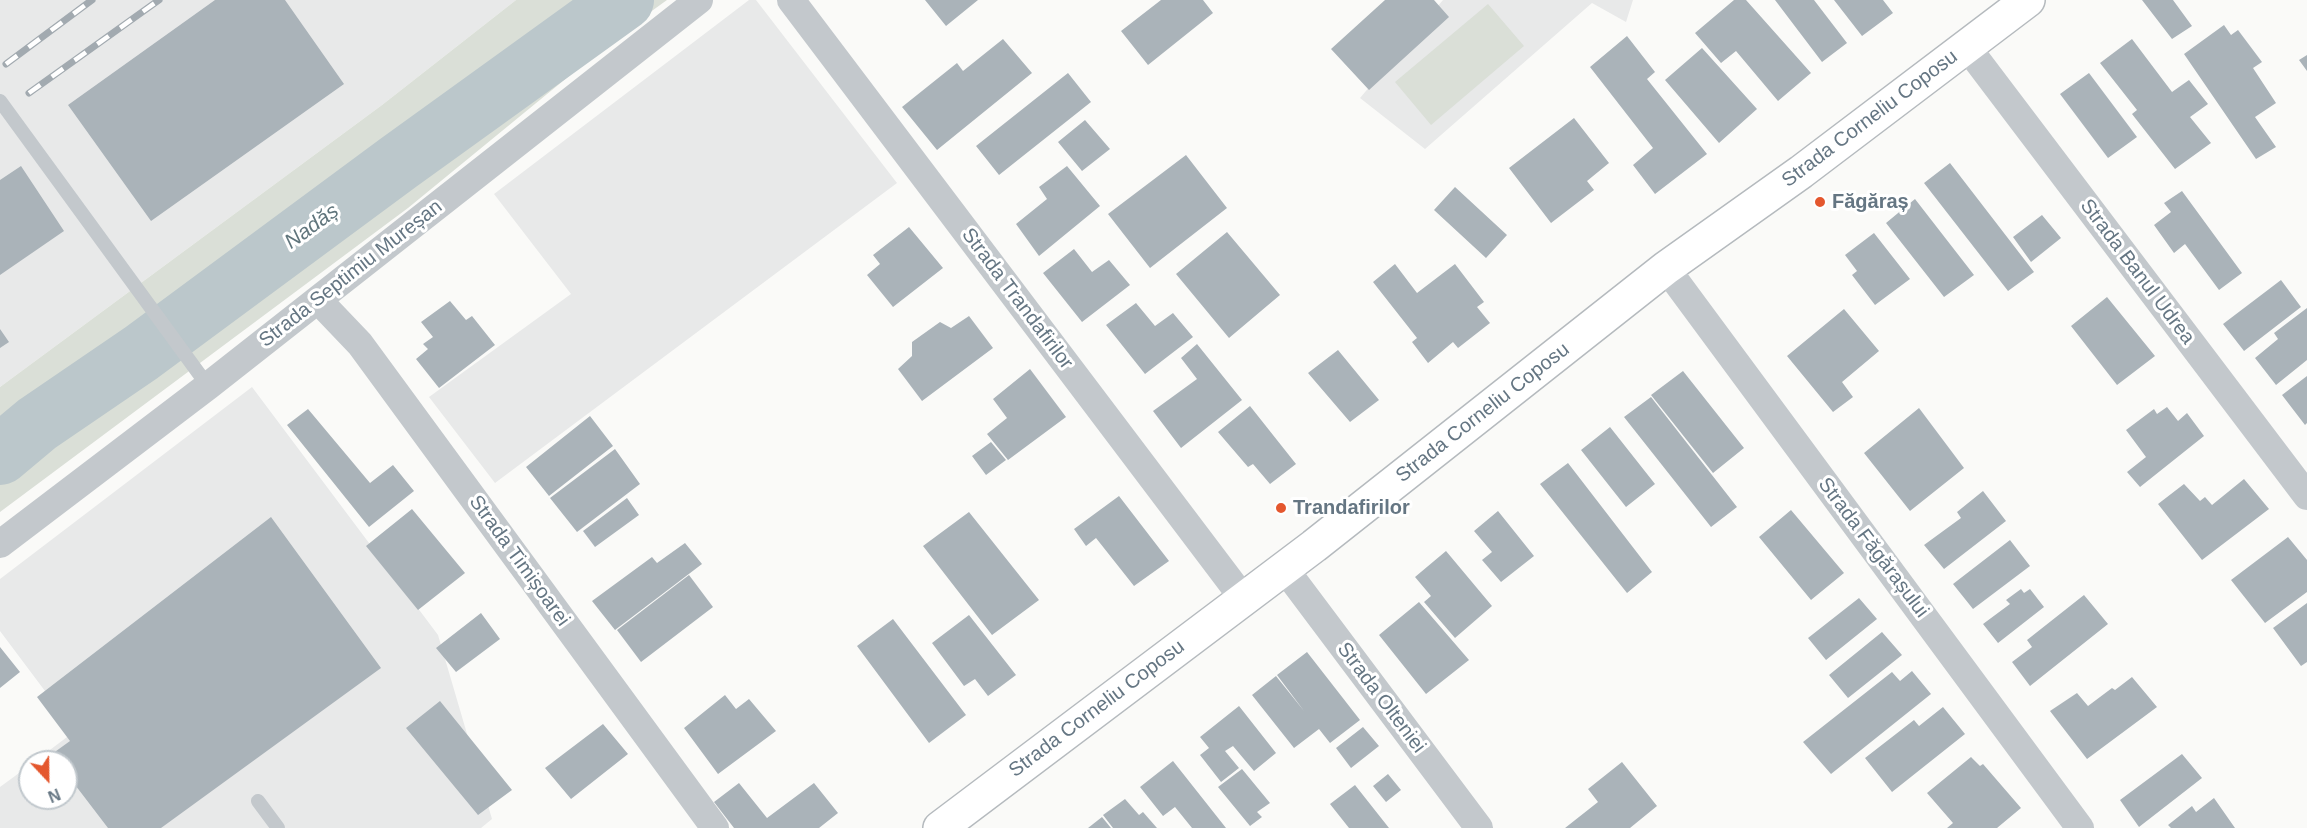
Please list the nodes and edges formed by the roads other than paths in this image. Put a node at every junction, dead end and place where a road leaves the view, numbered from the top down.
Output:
1 (699, 0) edge
2 (791, 0) edge
3 (2028, 0) edge
4 (1967, 47) junction
5 (0, 100) edge
6 (1666, 268) junction
7 (318, 300) junction
8 (207, 386) junction
9 (2307, 496) edge
10 (0, 544) edge
11 (1284, 568) junction
12 (1243, 598) junction
13 (258, 801) dead end
14 (278, 828) edge
15 (715, 828) edge
16 (940, 828) edge
17 (1479, 828) edge
18 (2080, 828) edge

1 - 7 street, Strada Septimiu Mureșan
2 - 12 street, Strada Trandafirilor
3 - 4 main road, Strada Corneliu Coposu
4 - 6 main road, Strada Corneliu Coposu
4 - 9 street, Strada Banul Udrea
5 - 8 lane
6 - 11 main road, Strada Corneliu Coposu
6 - 18 street, Strada Făgărașului
7 - 8 street, Strada Septimiu Mureșan
7 - 15 street, Strada Timișoarei
8 - 10 street, Strada Septimiu Mureșan
11 - 12 main road, Strada Corneliu Coposu
11 - 17 street, Strada Olteniei
12 - 16 main road, Strada Corneliu Coposu
13 - 14 lane

